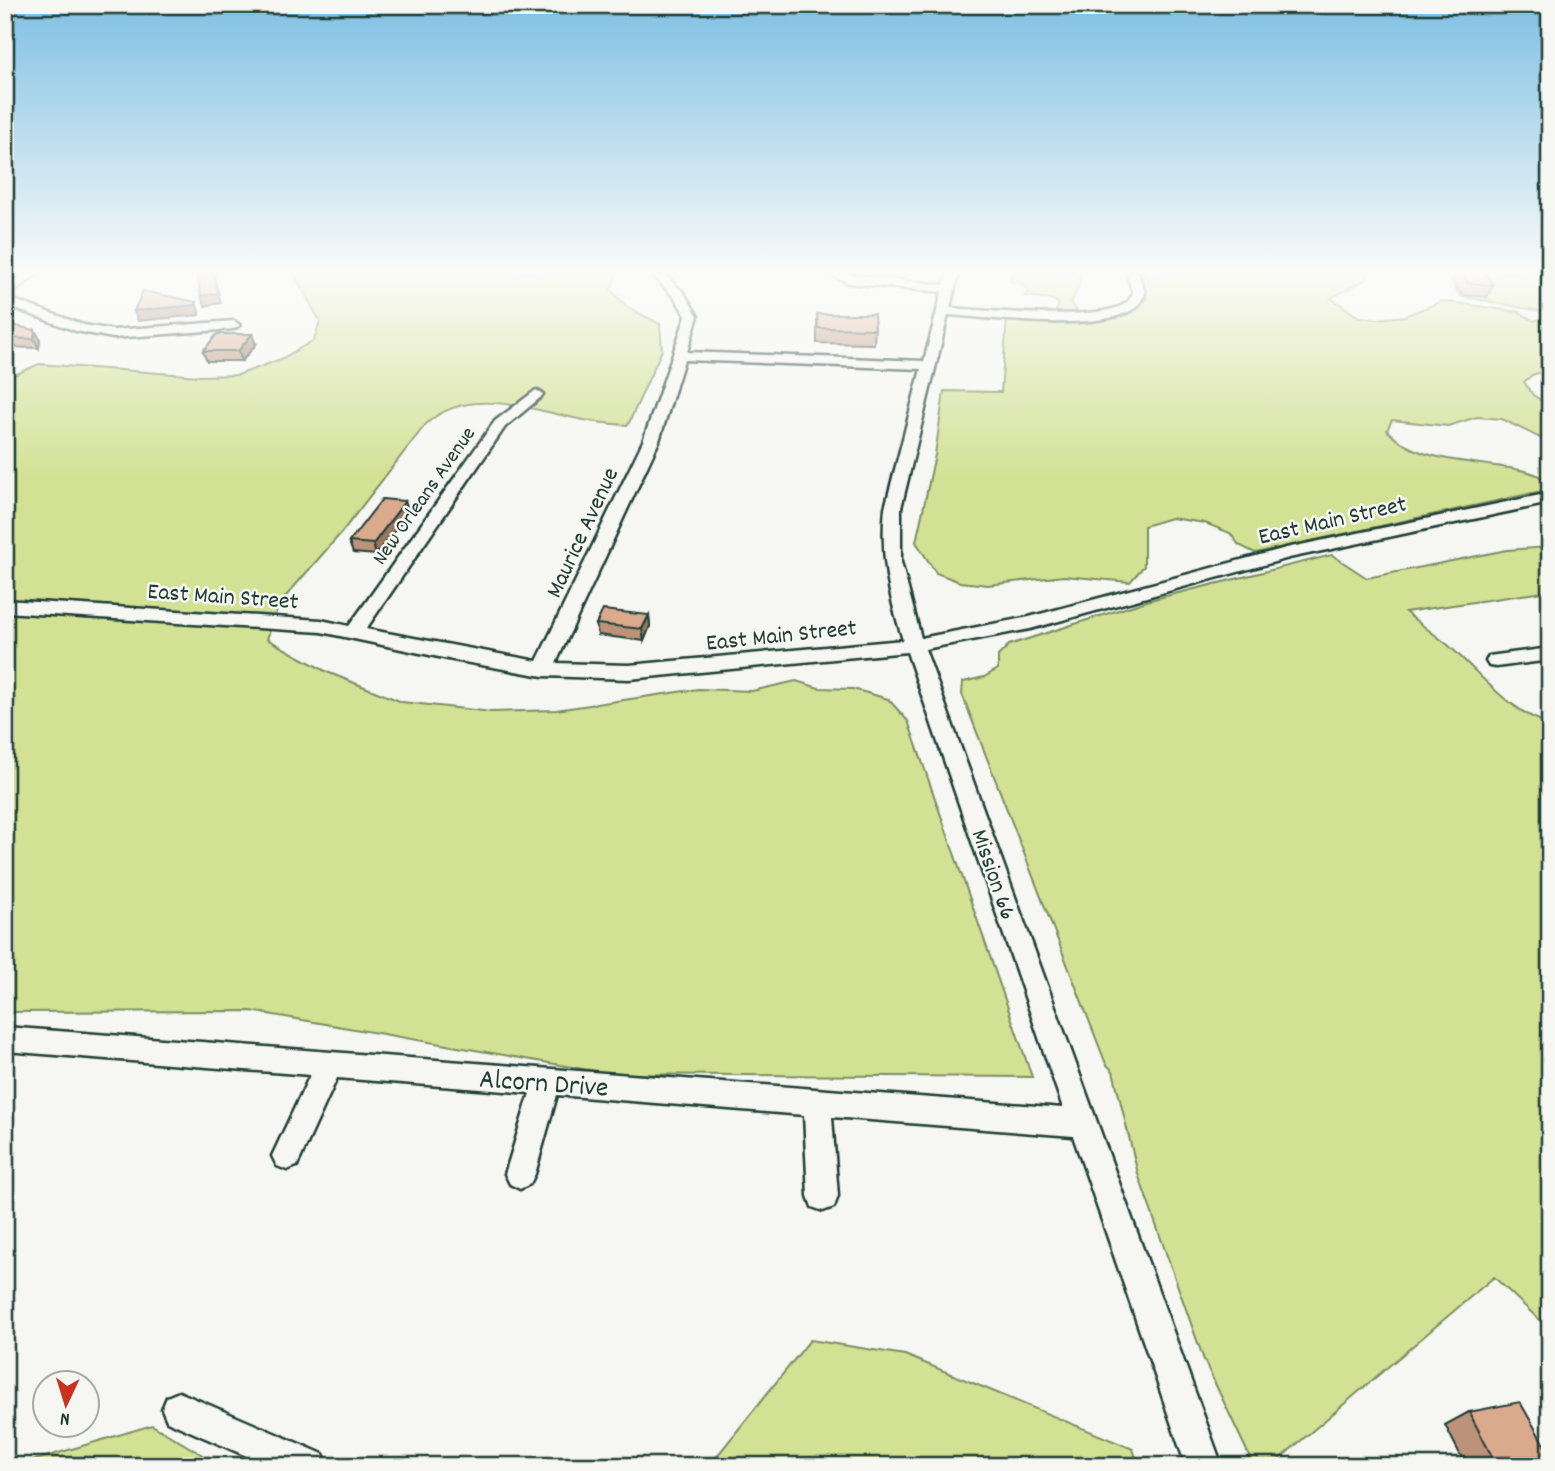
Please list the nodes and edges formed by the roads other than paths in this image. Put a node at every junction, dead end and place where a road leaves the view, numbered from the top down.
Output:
1 (684, 341) edge
2 (936, 341) edge
3 (679, 356) junction
4 (930, 365) junction
5 (536, 394) dead end
6 (1550, 498) edge
7 (5, 606) edge
8 (355, 631) junction
9 (914, 645) junction
10 (1550, 654) edge
11 (1496, 661) dead end
12 (543, 669) junction
13 (5, 1039) edge
14 (329, 1065) junction
15 (547, 1082) junction
16 (817, 1102) junction
17 (1082, 1124) junction
18 (286, 1156) dead end
19 (520, 1174) dead end
20 (823, 1196) dead end
21 (179, 1409) dead end
22 (311, 1466) edge
23 (1204, 1466) edge

1 - 3 street, Maurice Avenue
2 - 4 street, Mission 66
3 - 4 street
3 - 12 street, Maurice Avenue
4 - 9 street, Mission 66
5 - 8 street, New Orleans Avenue
6 - 9 street, East Main Street
7 - 8 street, East Main Street
8 - 12 street, East Main Street
9 - 12 street, East Main Street
9 - 17 street, Mission 66
10 - 11 street
13 - 14 street, Alcorn Drive
14 - 15 street, Alcorn Drive
14 - 18 street
15 - 16 street, Alcorn Drive
15 - 19 street
16 - 17 street, Alcorn Drive
16 - 20 street
17 - 23 street, Mission 66
21 - 22 street

